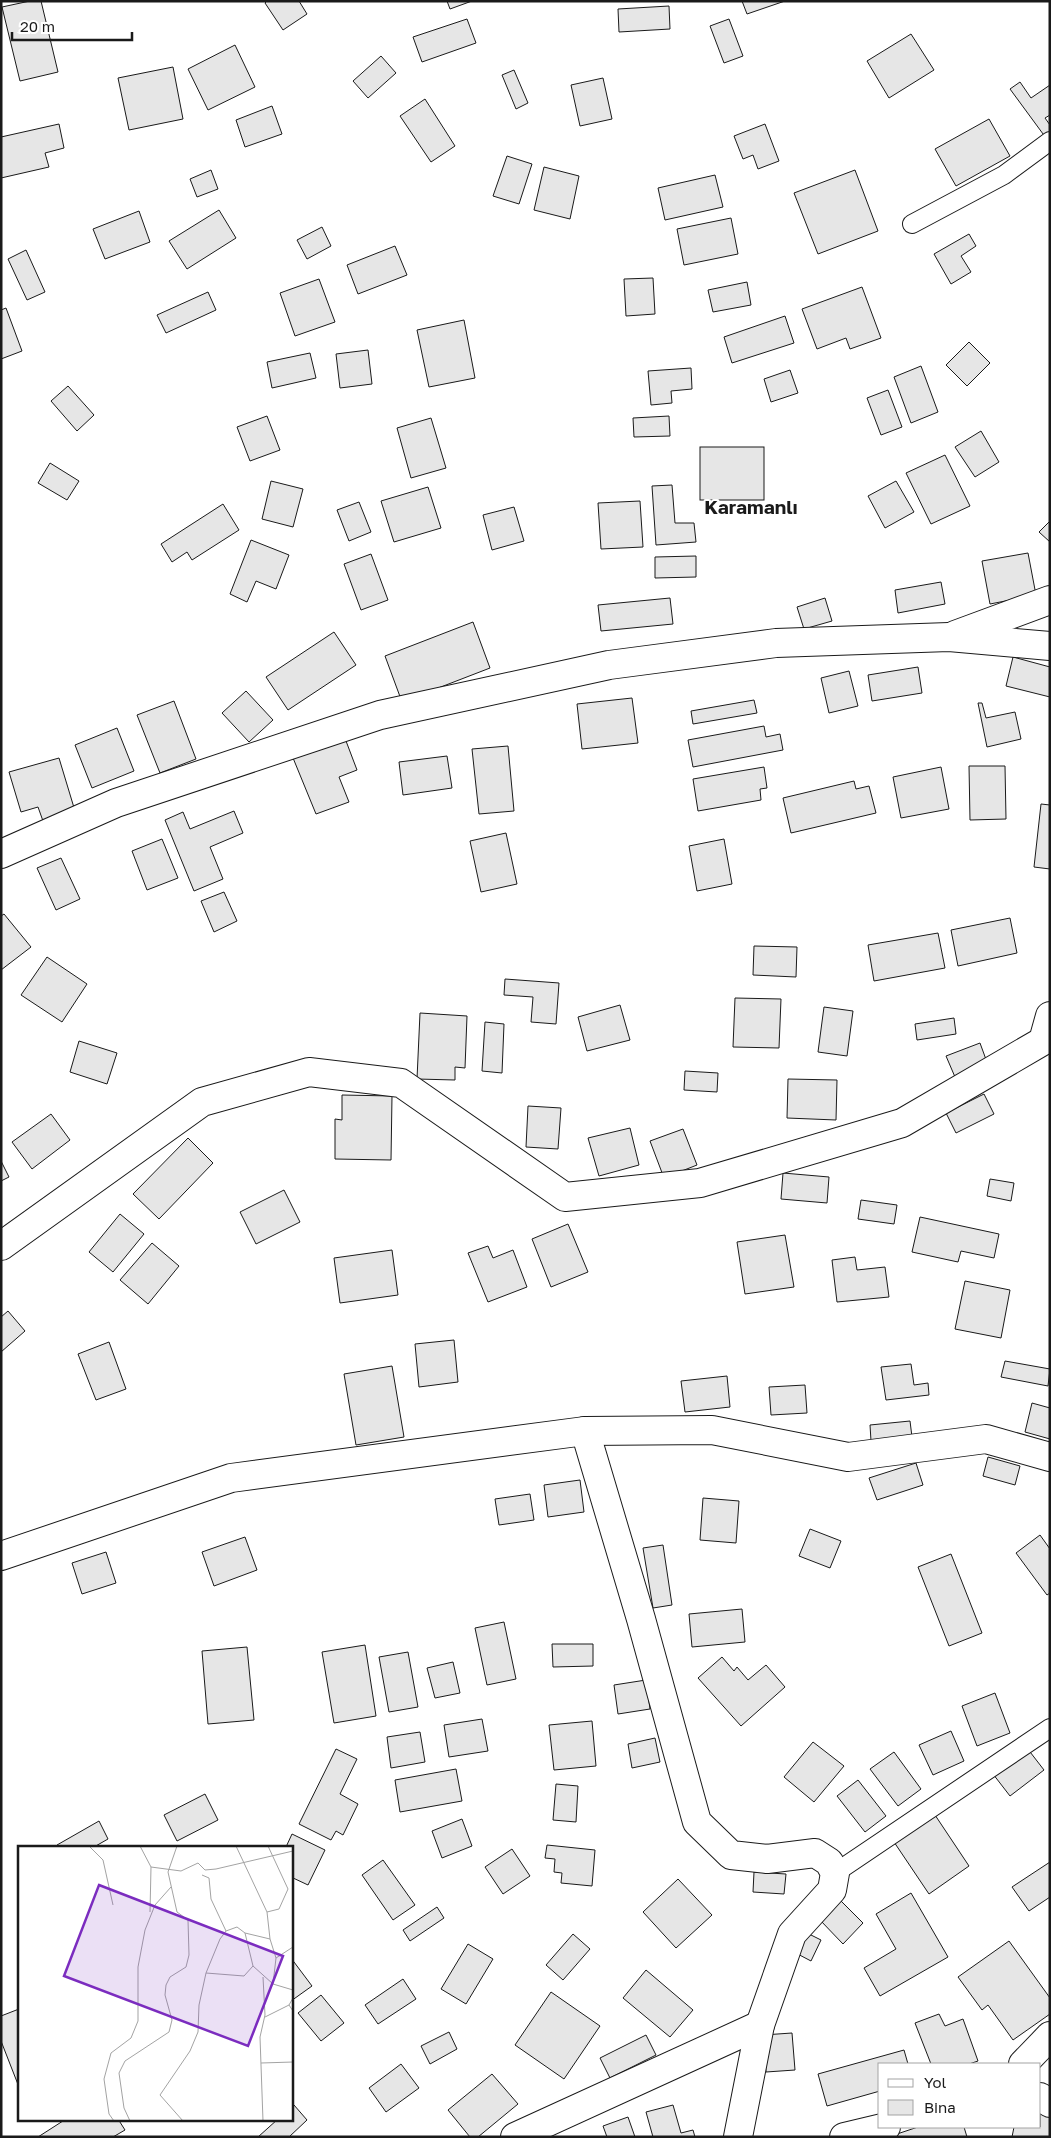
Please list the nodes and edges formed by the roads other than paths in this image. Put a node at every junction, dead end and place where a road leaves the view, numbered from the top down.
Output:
1 (1050, 141) edge
2 (912, 224) dead end
3 (1050, 600) edge
4 (949, 637) junction
5 (1050, 646) edge
6 (1, 854) edge
7 (1050, 1016) edge
8 (1, 1246) edge
9 (585, 1431) junction
10 (1050, 1457) edge
11 (1, 1556) edge
12 (1050, 1728) edge
13 (835, 1873) junction
14 (760, 2025) junction
15 (1050, 2036) edge
16 (1024, 2063) edge
17 (882, 2128) edge
18 (515, 2137) edge
19 (738, 2137) edge
20 (844, 2137) edge

1 - 2 lane
3 - 4 street
4 - 5 street
4 - 6 street
7 - 8 street
9 - 10 street
9 - 11 street
9 - 13 street
12 - 13 lane
13 - 14 street
14 - 18 street
14 - 19 street
15 - 16 street
17 - 20 street

